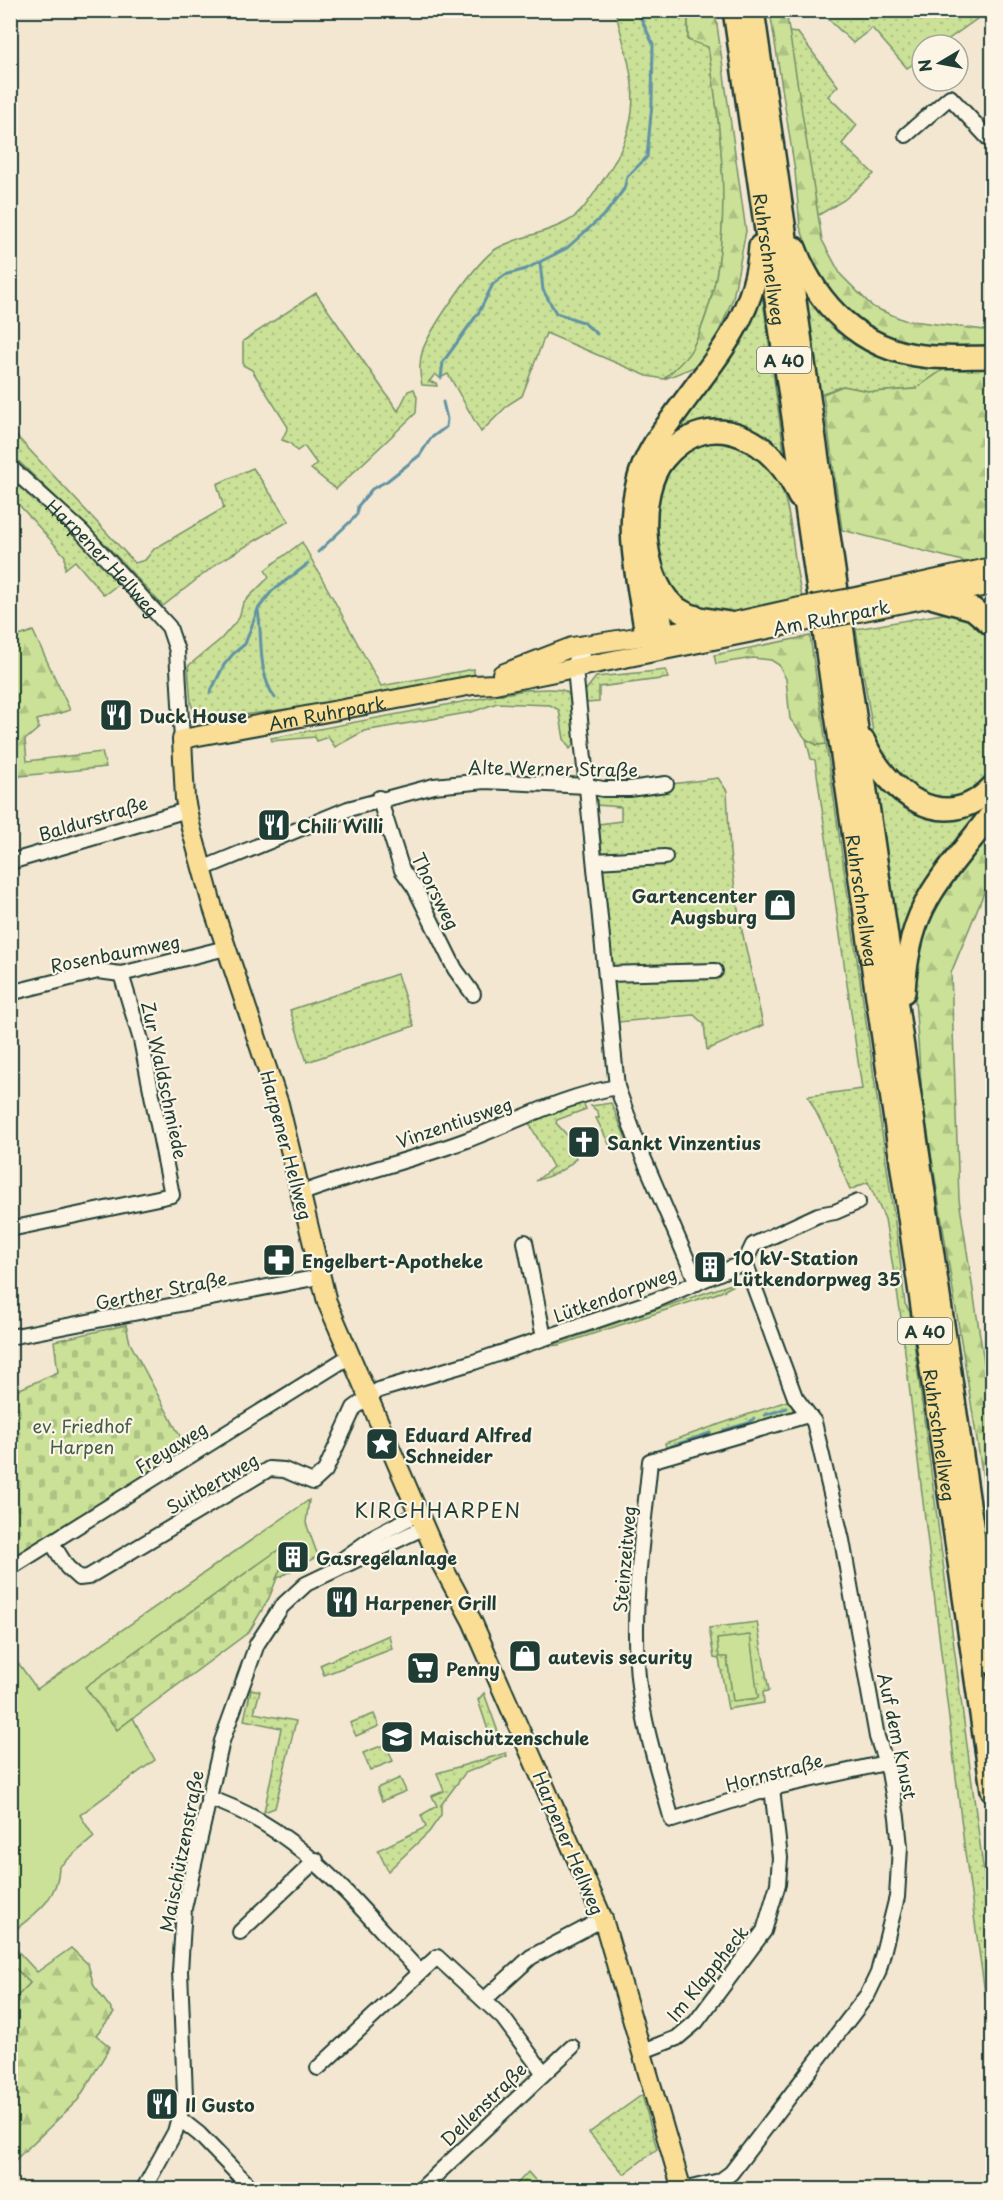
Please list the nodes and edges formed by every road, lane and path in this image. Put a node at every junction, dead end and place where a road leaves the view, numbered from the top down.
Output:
1 (734, 10) edge
2 (753, 10) edge
3 (906, 135) dead end
4 (993, 142) edge
5 (769, 185) junction
6 (993, 357) edge
7 (10, 466) edge
8 (810, 534) junction
9 (652, 568) junction
10 (987, 572) edge
11 (993, 585) edge
12 (934, 598) junction
13 (858, 604) junction
14 (801, 615) junction
15 (729, 623) junction
16 (993, 626) edge
17 (659, 639) junction
18 (590, 644) junction
19 (536, 660) junction
20 (575, 669) junction
21 (472, 685) junction
22 (855, 712) junction
23 (182, 740) junction
24 (666, 784) dead end
25 (587, 786) junction
26 (993, 788) edge
27 (380, 798) junction
28 (187, 810) junction
29 (993, 813) edge
30 (665, 856) dead end
31 (595, 861) junction
32 (10, 862) edge
33 (202, 869) junction
34 (226, 948) junction
35 (715, 971) dead end
36 (121, 974) junction
37 (606, 974) junction
38 (10, 993) edge
39 (473, 994) dead end
40 (903, 1047) junction
41 (617, 1087) junction
42 (302, 1193) junction
43 (858, 1202) dead end
44 (10, 1229) edge
45 (525, 1242) dead end
46 (745, 1262) junction
47 (319, 1277) junction
48 (697, 1283) junction
49 (10, 1337) edge
50 (544, 1338) junction
51 (350, 1356) junction
52 (369, 1396) junction
53 (808, 1415) junction
54 (422, 1520) junction
55 (972, 1521) junction
56 (52, 1543) junction
57 (10, 1568) edge
58 (993, 1604) edge
59 (993, 1663) edge
60 (885, 1763) junction
61 (772, 1788) junction
62 (993, 1790) edge
63 (208, 1798) junction
64 (672, 1820) joint
65 (316, 1860) junction
66 (603, 1919) junction
67 (240, 1932) dead end
68 (420, 1972) junction
69 (484, 2000) junction
70 (572, 2047) dead end
71 (642, 2051) junction
72 (318, 2068) dead end
73 (543, 2072) junction
74 (180, 2119) junction
75 (724, 2185) edge
76 (143, 2190) edge
77 (253, 2190) edge
78 (420, 2190) edge
79 (682, 2190) edge

1 - 5 highway, Ruhrschnellweg / A 40
2 - 5 highway, Ruhrschnellweg / A 40
3 - 4 street
5 - 6 highway
5 - 8 highway, Ruhrschnellweg / A 40
5 - 17 highway
5 - 22 highway, Ruhrschnellweg / A 40
7 - 23 street, Harpener Hellweg
8 - 9 highway
8 - 62 highway, Ruhrschnellweg / A 40
9 - 15 highway
9 - 17 highway
10 - 13 main road, Am Ruhrpark
11 - 12 main road, Am Ruhrpark
12 - 13 main road, Am Ruhrpark
12 - 16 highway
13 - 14 main road, Am Ruhrpark, bridge
14 - 15 main road, Am Ruhrpark
14 - 17 main road, Am Ruhrpark
15 - 17 main road, Am Ruhrpark
17 - 18 main road, Am Ruhrpark
17 - 20 main road, Am Ruhrpark
18 - 19 main road, Am Ruhrpark
18 - 20 street
19 - 20 street
19 - 21 main road, Am Ruhrpark
20 - 21 main road, Am Ruhrpark
20 - 25 street
21 - 23 main road, Am Ruhrpark
22 - 26 highway
22 - 40 highway, Ruhrschnellweg / A 40
23 - 28 main road, Harpener Hellweg
24 - 25 street, Alte Werner Straße
25 - 27 street, Alte Werner Straße
25 - 31 street
27 - 33 street, Alte Werner Straße
27 - 39 street, Thorsweg
28 - 32 street, Baldurstraße
28 - 33 main road, Harpener Hellweg
29 - 40 highway
30 - 31 street
31 - 37 street
33 - 34 main road, Harpener Hellweg
34 - 36 street, Rosenbaumweg
34 - 42 main road, Harpener Hellweg
35 - 37 street
36 - 38 street, Rosenbaumweg
36 - 44 street, Zur Waldschmiede
37 - 41 street
40 - 55 highway, Ruhrschnellweg / A 40
41 - 42 street, Vinzentiusweg
41 - 48 street
42 - 47 main road, Harpener Hellweg
43 - 46 street, Lütkendorpweg
45 - 50 street
46 - 48 street, Lütkendorpweg
46 - 53 street, Auf dem Knust
47 - 49 street, Gerther Straße
47 - 51 main road, Harpener Hellweg
48 - 50 street, Lütkendorpweg
50 - 52 street, Lütkendorpweg
51 - 52 main road, Harpener Hellweg
51 - 56 street, Freyaweg
52 - 54 main road, Harpener Hellweg
52 - 56 street, Suitbertweg
53 - 60 street, Auf dem Knust
53 - 64 street, Steinzeitweg
54 - 63 street, Maischützenstraße
54 - 66 main road, Harpener Hellweg
55 - 58 highway
55 - 59 highway, Ruhrschnellweg / A 40
56 - 57 street, Freyaweg
60 - 61 street, Hornstraße
60 - 75 street, Auf dem Knust
61 - 64 street, Hornstraße
61 - 71 street, Im Klappheck
63 - 65 street
63 - 74 street, Maischützenstraße
65 - 67 street
65 - 68 street
66 - 69 street
66 - 71 main road, Harpener Hellweg
68 - 69 street
68 - 72 street
69 - 73 street
70 - 73 street, Dellenstraße
71 - 79 main road, Harpener Hellweg
73 - 78 street, Dellenstraße
74 - 76 street, Maischützenstraße
74 - 77 street
75 - 79 street

